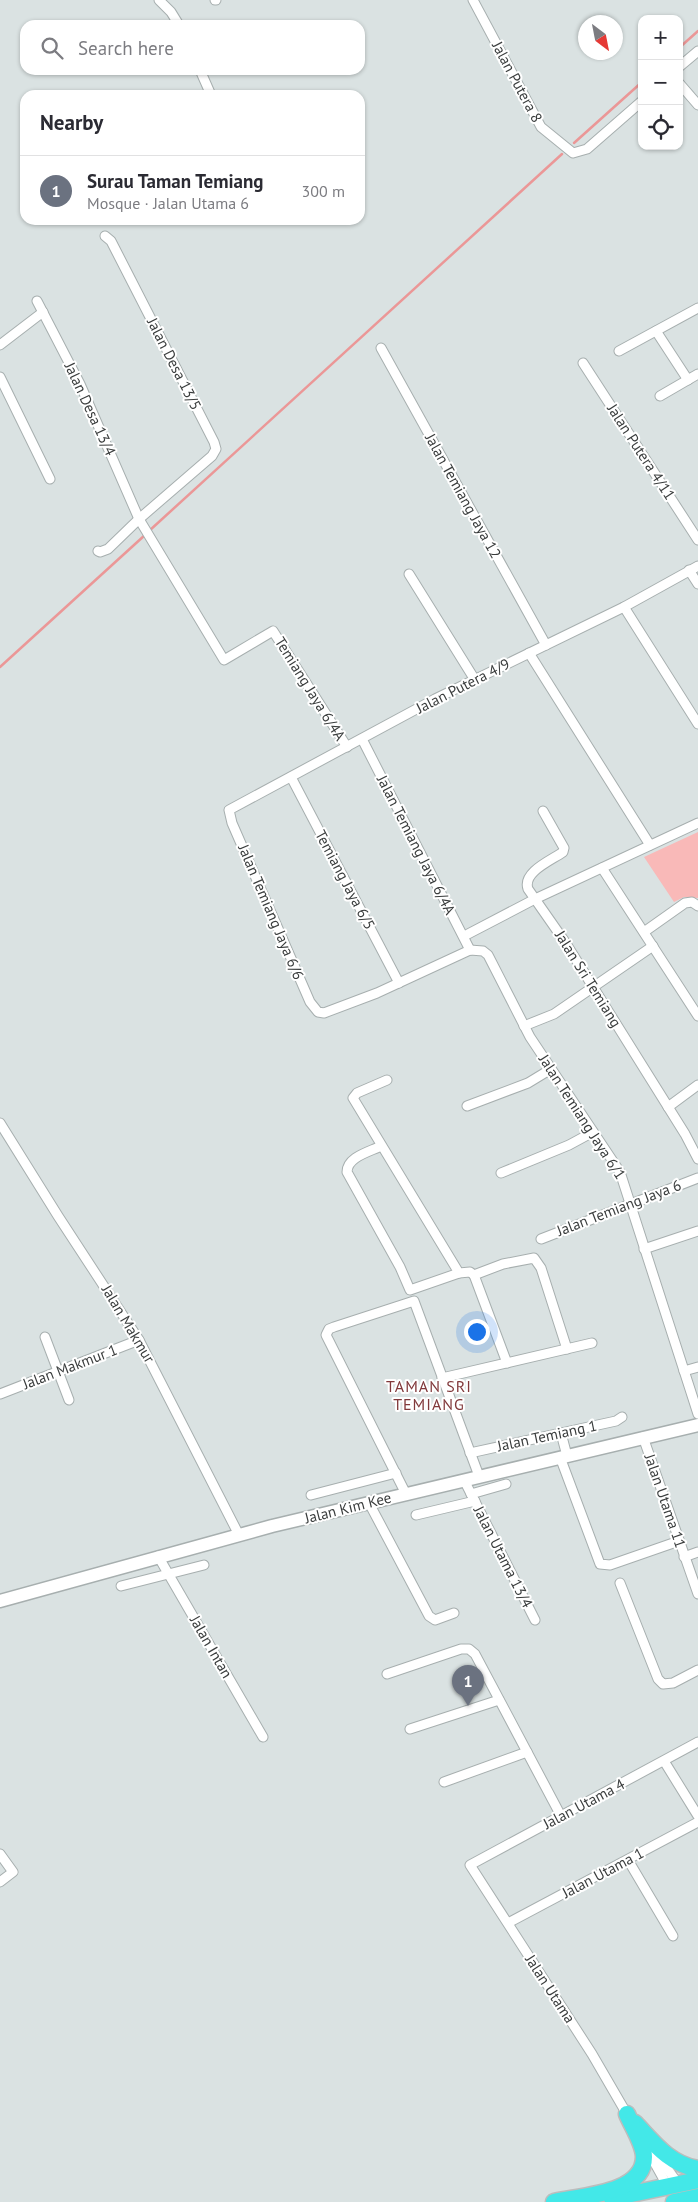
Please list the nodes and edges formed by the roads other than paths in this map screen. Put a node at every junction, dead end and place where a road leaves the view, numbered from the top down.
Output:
1 (160, 0) edge
2 (473, 0) edge
3 (176, 20) edge
4 (698, 51) edge
5 (683, 64) edge
6 (202, 75) edge
7 (683, 88) edge
8 (209, 90) edge
9 (638, 104) edge
10 (698, 105) edge
11 (105, 236) dead end
12 (37, 301) dead end
13 (698, 308) edge
14 (44, 312) junction
15 (656, 331) junction
16 (0, 345) edge
17 (381, 348) dead end
18 (619, 351) dead end
19 (583, 363) dead end
20 (698, 374) edge
21 (0, 377) edge
22 (688, 380) junction
23 (660, 396) dead end
24 (50, 479) dead end
25 (139, 519) junction
26 (698, 540) edge
27 (98, 551) dead end
28 (694, 568) edge
29 (409, 574) dead end
30 (698, 584) edge
31 (624, 607) junction
32 (273, 630) joint
33 (546, 645) junction
34 (529, 653) junction
35 (475, 680) junction
36 (698, 724) edge
37 (362, 739) junction
38 (347, 747) junction
39 (291, 777) junction
40 (229, 810) joint
41 (543, 811) dead end
42 (698, 823) edge
43 (650, 846) junction
44 (602, 868) junction
45 (535, 899) junction
46 (698, 906) edge
47 (644, 932) junction
48 (468, 934) dead end
49 (653, 946) junction
50 (474, 950) junction
51 (399, 983) junction
52 (593, 987) junction
53 (698, 1016) edge
54 (524, 1026) junction
55 (551, 1069) junction
56 (387, 1080) dead end
57 (698, 1085) edge
58 (467, 1106) dead end
59 (668, 1107) junction
60 (0, 1123) edge
61 (593, 1132) junction
62 (381, 1146) junction
63 (698, 1159) edge
64 (501, 1173) dead end
65 (698, 1178) edge
66 (631, 1205) junction
67 (698, 1231) edge
68 (541, 1238) dead end
69 (644, 1249) junction
70 (459, 1273) junction
71 (474, 1275) junction
72 (45, 1337) dead end
73 (139, 1340) junction
74 (592, 1343) dead end
75 (567, 1349) junction
76 (508, 1363) junction
77 (698, 1367) edge
78 (58, 1371) junction
79 (684, 1371) junction
80 (442, 1378) junction
81 (0, 1394) edge
82 (69, 1400) dead end
83 (698, 1414) edge
84 (622, 1417) dead end
85 (698, 1425) edge
86 (561, 1433) junction
87 (643, 1437) junction
88 (470, 1452) junction
89 (564, 1456) junction
90 (396, 1473) junction
91 (479, 1476) junction
92 (464, 1480) junction
93 (506, 1484) dead end
94 (406, 1494) junction
95 (312, 1495) dead end
96 (473, 1497) junction
97 (369, 1503) junction
98 (416, 1515) dead end
99 (239, 1535) junction
100 (679, 1541) junction
101 (698, 1552) edge
102 (158, 1556) junction
103 (684, 1556) junction
104 (204, 1565) dead end
105 (169, 1575) junction
106 (620, 1583) dead end
107 (121, 1586) dead end
108 (698, 1594) edge
109 (0, 1601) edge
110 (454, 1612) dead end
111 (535, 1620) dead end
112 (698, 1670) edge
113 (387, 1674) dead end
114 (499, 1700) junction
115 (410, 1729) dead end
116 (263, 1737) dead end
117 (698, 1742) edge
118 (527, 1752) junction
119 (664, 1761) junction
120 (444, 1782) dead end
121 (561, 1816) junction
122 (698, 1816) edge
123 (698, 1822) edge
124 (0, 1854) edge
125 (628, 1860) junction
126 (470, 1865) joint
127 (0, 1882) edge
128 (508, 1923) junction
129 (673, 1936) dead end
130 (627, 2114) junction
131 (698, 2169) edge
132 (698, 2180) edge
133 (681, 2197) edge
134 (554, 2202) edge
135 (593, 2202) edge

1 - 3 street
2 - 9 street, Jalan Putera 8
4 - 5 street
6 - 8 street
7 - 10 street
11 - 25 street, Jalan Desa 13/5
12 - 14 street, Jalan Desa 13/4
13 - 15 street
14 - 16 street
14 - 25 street, Jalan Desa 13/4
15 - 18 street
15 - 22 street
17 - 33 street, Jalan Temiang Jaya 12
19 - 26 street, Jalan Putera 4/11
20 - 22 street
21 - 24 street
22 - 23 street
25 - 27 street, Jalan Desa 13/5
25 - 32 street, Jalan Desa 13/4
28 - 30 street
28 - 31 street, Jalan Putera 4/9
29 - 35 street
31 - 33 street, Jalan Putera 4/9
31 - 36 street
32 - 38 street, Temiang Jaya 6/4A
33 - 34 street, Jalan Putera 4/9
34 - 35 street, Jalan Putera 4/9
34 - 43 street
35 - 37 street, Jalan Putera 4/9
37 - 38 street, Jalan Putera 4/9
37 - 50 street, Jalan Temiang Jaya 6/4A
38 - 39 street, Jalan Putera 4/9
39 - 40 street, Jalan Putera 4/9
39 - 51 street, Temiang Jaya 6/5
40 - 51 street, Jalan Temiang Jaya 6/6
41 - 45 street, Jalan Sri Temiang
42 - 43 street
43 - 44 street
44 - 45 street
44 - 47 street
45 - 48 street
45 - 52 street, Jalan Sri Temiang
46 - 47 street
47 - 49 street
49 - 52 street
49 - 53 street
50 - 51 street
50 - 54 street, Jalan Temiang Jaya 6/1
52 - 54 street
52 - 59 street, Jalan Sri Temiang
54 - 55 street, Jalan Temiang Jaya 6/1
55 - 58 street
55 - 61 street, Jalan Temiang Jaya 6/1
56 - 62 street
57 - 59 street
59 - 63 street, Jalan Sri Temiang
60 - 73 street, Jalan Makmur
61 - 64 street
61 - 66 street, Jalan Temiang Jaya 6/1
62 - 70 street
62 - 70 street
65 - 66 street, Jalan Temiang Jaya 6
66 - 68 street, Jalan Temiang Jaya 6
66 - 69 street, Jalan Temiang Jaya 6/1
67 - 69 street
69 - 79 street, Jalan Temiang Jaya 6/1
70 - 71 street
71 - 75 street
71 - 76 street
72 - 78 street
73 - 78 street, Jalan Makmur 1
73 - 99 street, Jalan Makmur
74 - 75 street
75 - 76 street
76 - 80 street
77 - 79 street
78 - 81 street, Jalan Makmur 1
78 - 82 street
79 - 83 street, Jalan Temiang Jaya 6/1
80 - 88 street
80 - 90 street
84 - 86 street, Jalan Temiang 1
85 - 87 street, Jalan Kim Kee
86 - 88 street, Jalan Temiang 1
86 - 89 street
87 - 89 street, Jalan Kim Kee
87 - 100 street, Jalan Utama 11
88 - 91 street
89 - 91 street, Jalan Kim Kee
89 - 100 street
90 - 94 street
90 - 95 street
91 - 92 street, Jalan Kim Kee
92 - 94 street, Jalan Kim Kee
92 - 96 street, Jalan Utama 13/4
93 - 96 street, Jalan Utama 13/4
94 - 97 street, Jalan Kim Kee
96 - 98 street
96 - 111 street, Jalan Utama 13/4
97 - 99 street, Jalan Kim Kee
97 - 110 street
99 - 102 street, Jalan Kim Kee
100 - 103 street, Jalan Utama 11
101 - 103 street
102 - 105 street, Jalan Intan
102 - 109 street, Jalan Kim Kee
103 - 108 street, Jalan Utama 11
104 - 105 street
105 - 107 street
105 - 116 street, Jalan Intan
106 - 112 street
113 - 114 street
114 - 115 street
114 - 118 street
117 - 119 street, Jalan Utama 4
118 - 120 street
118 - 121 street
119 - 121 street, Jalan Utama 4
119 - 122 street
121 - 126 street, Jalan Utama 4
123 - 125 street, Jalan Utama 1
124 - 127 street
125 - 128 street, Jalan Utama 1
125 - 129 street
126 - 128 street, Jalan Utama
128 - 130 street, Jalan Utama
130 - 131 highway
130 - 133 street, Jalan Utama
130 - 134 highway
132 - 133 highway
133 - 135 highway

